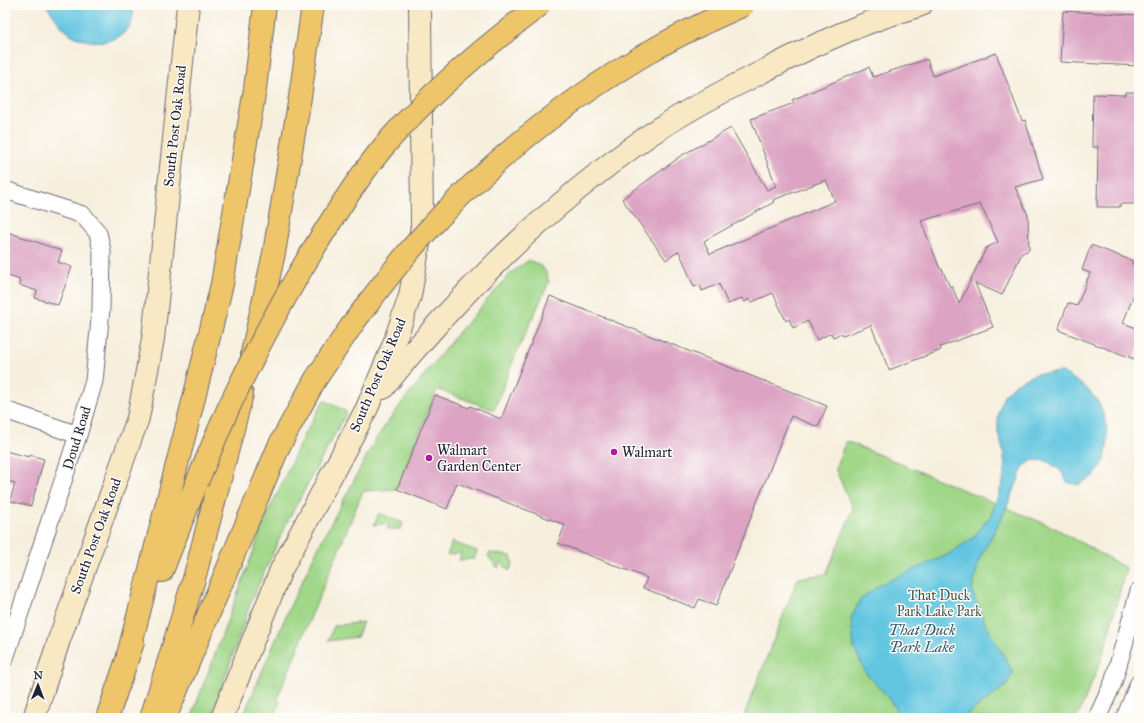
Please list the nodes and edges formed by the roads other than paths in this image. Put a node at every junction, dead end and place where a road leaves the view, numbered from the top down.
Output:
1 (188, 5) edge
2 (265, 5) edge
3 (313, 5) edge
4 (420, 5) edge
5 (540, 5) edge
6 (744, 5) edge
7 (921, 5) edge
8 (5, 190) edge
9 (367, 408) junction
10 (5, 410) edge
11 (78, 435) junction
12 (1139, 590) edge
13 (7, 647) edge
14 (128, 655) junction
15 (1139, 683) edge
16 (34, 718) edge
17 (107, 718) edge
18 (151, 718) edge
19 (166, 718) edge
20 (222, 718) edge
21 (1097, 718) edge
22 (1125, 718) edge

1 - 16 main road, South Post Oak Road
2 - 14 highway
3 - 18 highway
4 - 9 main road, South Post Oak Road
5 - 14 highway, bridge
6 - 19 highway, bridge
7 - 9 main road
8 - 11 street, Doud Road
9 - 20 main road, South Post Oak Road
10 - 11 street
11 - 13 street, Doud Road
12 - 21 street
14 - 17 highway
15 - 22 street

